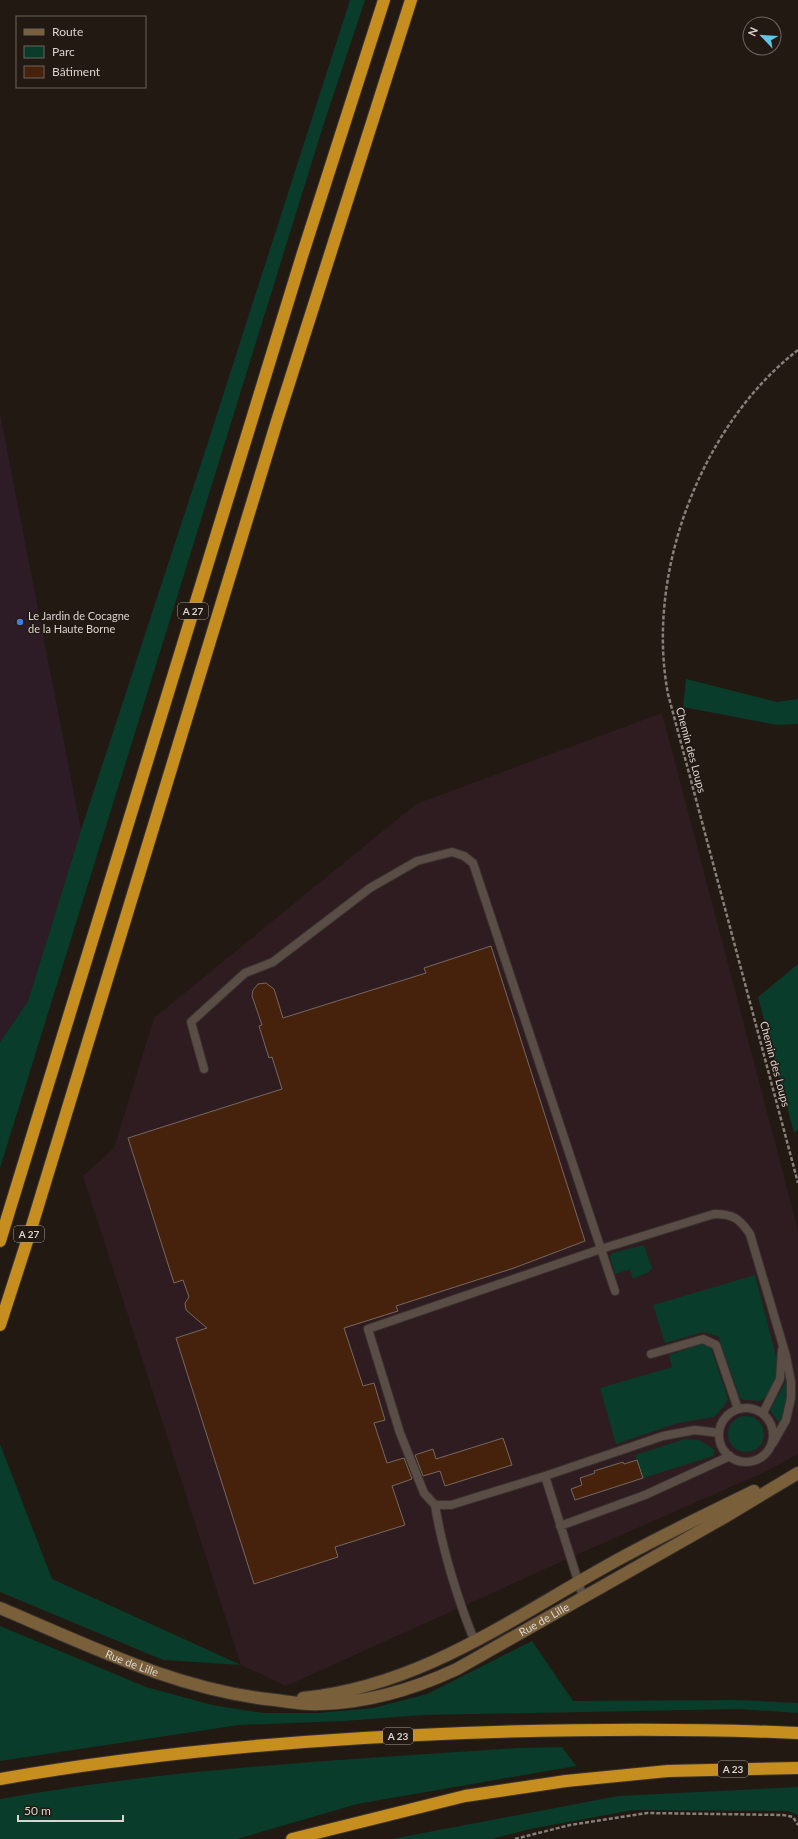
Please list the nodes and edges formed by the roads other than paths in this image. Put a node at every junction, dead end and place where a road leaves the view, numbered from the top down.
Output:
1 (384, 0) edge
2 (411, 0) edge
3 (204, 1069) dead end
4 (5, 1224) junction
5 (0, 1237) edge
6 (0, 1241) edge
7 (601, 1248) junction
8 (615, 1291) dead end
9 (0, 1325) edge
10 (782, 1345) junction
11 (651, 1354) dead end
12 (738, 1409) junction
13 (763, 1413) junction
14 (719, 1433) junction
15 (772, 1443) junction
16 (730, 1456) junction
17 (798, 1471) edge
18 (545, 1476) junction
19 (434, 1505) junction
20 (560, 1526) junction
21 (578, 1582) junction
22 (583, 1597) junction
23 (0, 1608) edge
24 (475, 1642) junction
25 (270, 1700) junction
26 (798, 1733) edge
27 (798, 1768) edge
28 (0, 1779) edge
29 (292, 1839) edge

1 - 4 highway, A 27
2 - 9 highway, A 27
3 - 7 lane
4 - 5 highway
4 - 6 highway, A 27
7 - 8 lane
7 - 10 lane
7 - 19 lane
10 - 13 lane
10 - 15 lane
11 - 12 lane
12 - 13 lane
12 - 14 lane
13 - 15 lane
14 - 16 lane
14 - 18 lane
15 - 16 lane
16 - 20 lane
17 - 21 main road, Rue de Lille
17 - 22 main road, Rue de Lille
18 - 19 lane
18 - 20 lane
19 - 24 lane
20 - 21 lane
21 - 22 lane
21 - 24 main road, Rue de Lille
22 - 25 main road, Rue de Lille
23 - 25 main road, Rue de Lille
24 - 25 main road, Rue de Lille
26 - 28 highway, A 23
27 - 29 highway, A 23

